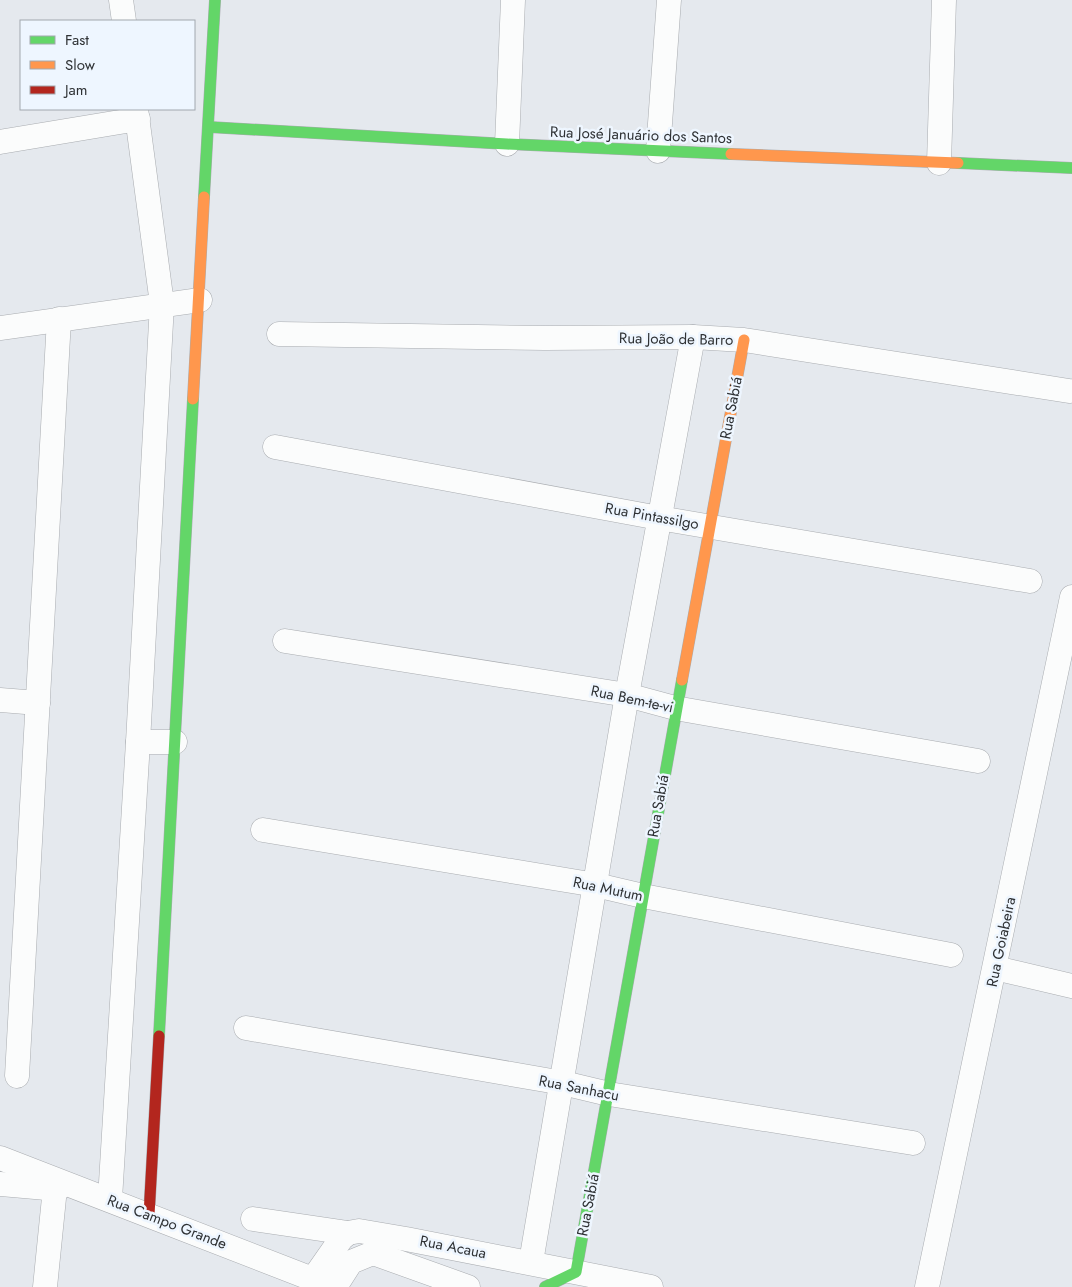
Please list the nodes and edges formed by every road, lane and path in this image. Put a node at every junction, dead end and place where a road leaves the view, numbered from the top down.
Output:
1 (121, 0) edge
2 (215, 0) edge
3 (513, 0) edge
4 (669, 0) edge
5 (944, 0) edge
6 (124, 20) edge
7 (137, 114) edge
8 (209, 127) junction
9 (0, 142) edge
10 (507, 144) junction
11 (658, 151) junction
12 (939, 163) junction
13 (1072, 168) edge
14 (200, 300) junction
15 (162, 304) junction
16 (59, 319) junction
17 (0, 328) edge
18 (279, 334) dead end
19 (693, 337) junction
20 (744, 340) junction
21 (1070, 391) dead end
22 (275, 447) dead end
23 (658, 518) junction
24 (709, 526) junction
25 (1030, 581) dead end
26 (1072, 597) edge
27 (285, 641) dead end
28 (627, 695) junction
29 (0, 700) edge
30 (38, 703) junction
31 (675, 708) junction
32 (138, 742) junction
33 (175, 742) junction
34 (978, 760) dead end
35 (263, 830) dead end
36 (596, 885) junction
37 (643, 896) junction
38 (951, 954) dead end
39 (995, 968) junction
40 (1072, 986) edge
41 (246, 1028) dead end
42 (17, 1076) dead end
43 (563, 1084) junction
44 (609, 1094) junction
45 (913, 1143) dead end
46 (0, 1158) edge
47 (0, 1184) edge
48 (55, 1188) junction
49 (83, 1190) junction
50 (110, 1199) junction
51 (149, 1215) junction
52 (253, 1219) dead end
53 (348, 1233) junction
54 (406, 1239) junction
55 (401, 1262) junction
56 (531, 1262) junction
57 (576, 1272) junction
58 (327, 1284) edge
59 (45, 1287) edge
60 (468, 1287) edge
61 (545, 1287) edge
62 (651, 1287) edge
63 (927, 1287) edge

1 - 6 street
2 - 8 street
3 - 10 street
4 - 11 street
5 - 12 street
7 - 9 street
7 - 15 street
8 - 10 street, Rua José Januário dos Santos
8 - 14 street
10 - 11 street, Rua José Januário dos Santos
11 - 12 street, Rua José Januário dos Santos
12 - 13 street, Rua José Januário dos Santos
14 - 15 street
14 - 33 street
15 - 16 street
15 - 32 street
16 - 17 street
16 - 30 street
18 - 19 street, Rua João de Barro
19 - 20 street, Rua João de Barro
19 - 23 street
20 - 21 street, Rua João de Barro
20 - 24 street, Rua Sabiá
22 - 23 street, Rua Pintassilgo
23 - 24 street, Rua Pintassilgo
23 - 28 street
24 - 25 street, Rua Pintassilgo
24 - 31 street, Rua Sabiá
26 - 39 street, Rua Goiabeira
27 - 28 street, Rua Bem-te-vi
28 - 31 street, Rua Bem-te-vi
28 - 36 street
29 - 30 street
30 - 42 street
31 - 34 street, Rua Bem-te-vi
31 - 37 street, Rua Sabiá
32 - 33 street
32 - 50 street
33 - 51 street
35 - 36 street, Rua Mutum
36 - 37 street, Rua Mutum
36 - 43 street
37 - 38 street, Rua Mutum
37 - 44 street, Rua Sabiá
39 - 40 street
39 - 63 street, Rua Goiabeira
41 - 43 street, Rua Sanhacu
43 - 44 street, Rua Sanhacu
43 - 56 street
44 - 45 street, Rua Sanhacu
44 - 57 street, Rua Sabiá
46 - 49 street, Rua Campo Grande
47 - 48 street
48 - 49 street
48 - 59 street
49 - 50 street, Rua Campo Grande
50 - 51 street, Rua Campo Grande
51 - 58 street, Rua Campo Grande
52 - 53 street, Rua Acaua
53 - 54 street, Rua Acaua
53 - 58 street
54 - 55 street
54 - 56 street, Rua Acaua
55 - 58 street
55 - 60 street
56 - 57 street, Rua Acaua
57 - 61 street
57 - 62 street, Rua Acaua

